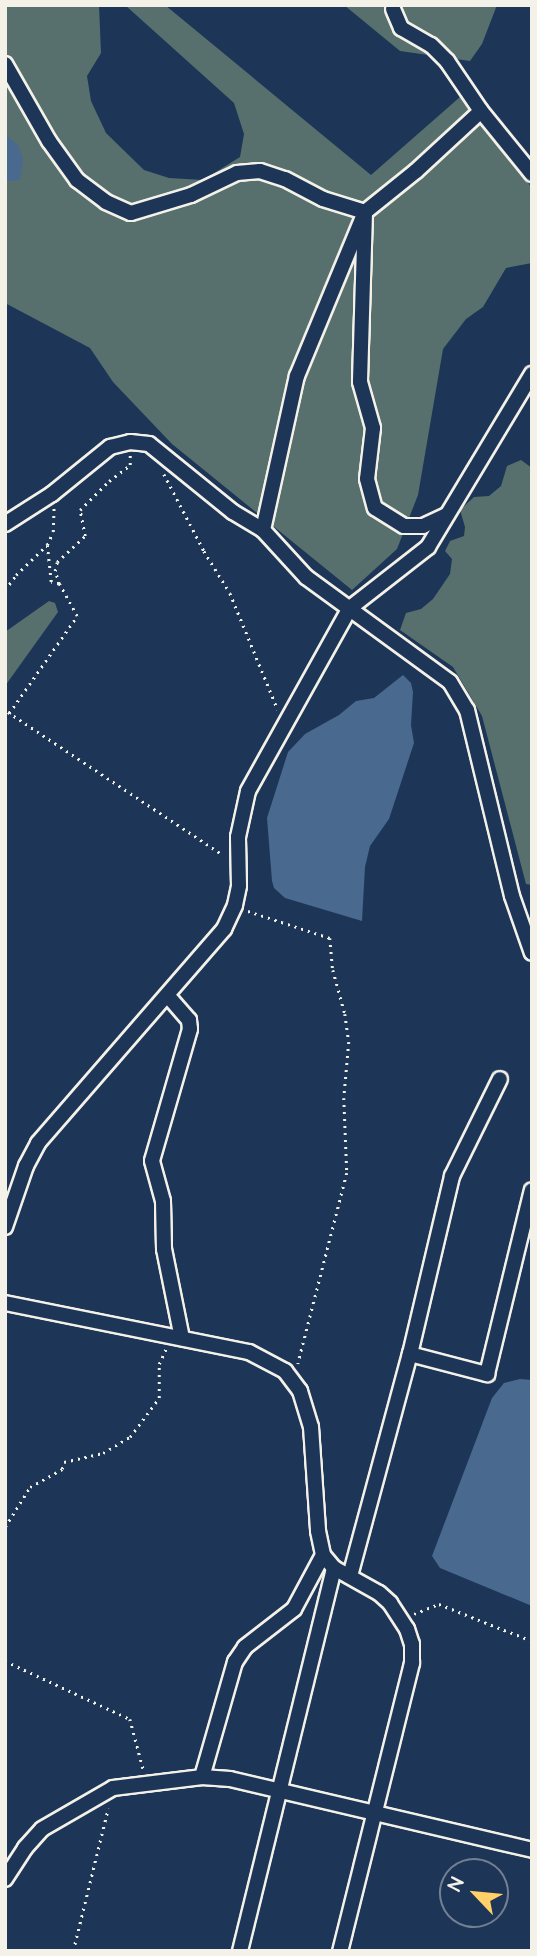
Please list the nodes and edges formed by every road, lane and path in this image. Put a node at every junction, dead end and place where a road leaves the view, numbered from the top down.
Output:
1 (393, 9) dead end
2 (5, 64) edge
3 (481, 111) junction
4 (532, 174) edge
5 (365, 212) junction
6 (532, 374) edge
7 (130, 442) junction
8 (161, 468) dead end
9 (52, 494) junction
10 (447, 515) junction
11 (5, 524) edge
12 (263, 530) junction
13 (47, 545) junction
14 (59, 584) junction
15 (5, 590) edge
16 (350, 608) junction
17 (8, 712) junction
18 (5, 719) edge
19 (284, 723) junction
20 (238, 865) junction
21 (235, 905) junction
22 (532, 953) edge
23 (168, 996) junction
24 (500, 1079) dead end
25 (532, 1190) edge
26 (5, 1227) edge
27 (5, 1303) edge
28 (177, 1338) junction
29 (410, 1354) junction
30 (294, 1380) junction
31 (5, 1527) edge
32 (323, 1555) junction
33 (334, 1568) junction
34 (349, 1576) junction
35 (401, 1619) junction
36 (532, 1641) edge
37 (5, 1661) edge
38 (202, 1777) junction
39 (146, 1782) junction
40 (113, 1788) junction
41 (279, 1790) junction
42 (374, 1815) junction
43 (532, 1850) edge
44 (5, 1879) edge
45 (73, 1951) edge
46 (240, 1951) edge
47 (340, 1951) edge

1 - 3 street
2 - 5 street
3 - 4 street
3 - 5 street
5 - 10 street
5 - 12 street
6 - 10 street
7 - 9 street
7 - 12 street
7 - 14 path
8 - 19 path
9 - 11 street
9 - 13 path
10 - 16 street
12 - 16 street
13 - 14 path
13 - 15 path
14 - 17 path
16 - 19 street
16 - 22 street
17 - 18 path
17 - 20 path
19 - 20 street
20 - 21 street
21 - 23 street
21 - 30 path
23 - 26 street
23 - 28 street
24 - 29 street
25 - 29 street
27 - 28 street
28 - 30 street
28 - 31 path
29 - 34 street
30 - 32 street
32 - 33 street
32 - 38 street
33 - 34 street
33 - 41 street
34 - 35 street
35 - 36 path
35 - 42 street
37 - 39 path
38 - 39 street
38 - 41 street
39 - 40 street
40 - 44 street
40 - 45 path
41 - 42 street
41 - 46 street
42 - 43 street
42 - 47 street

